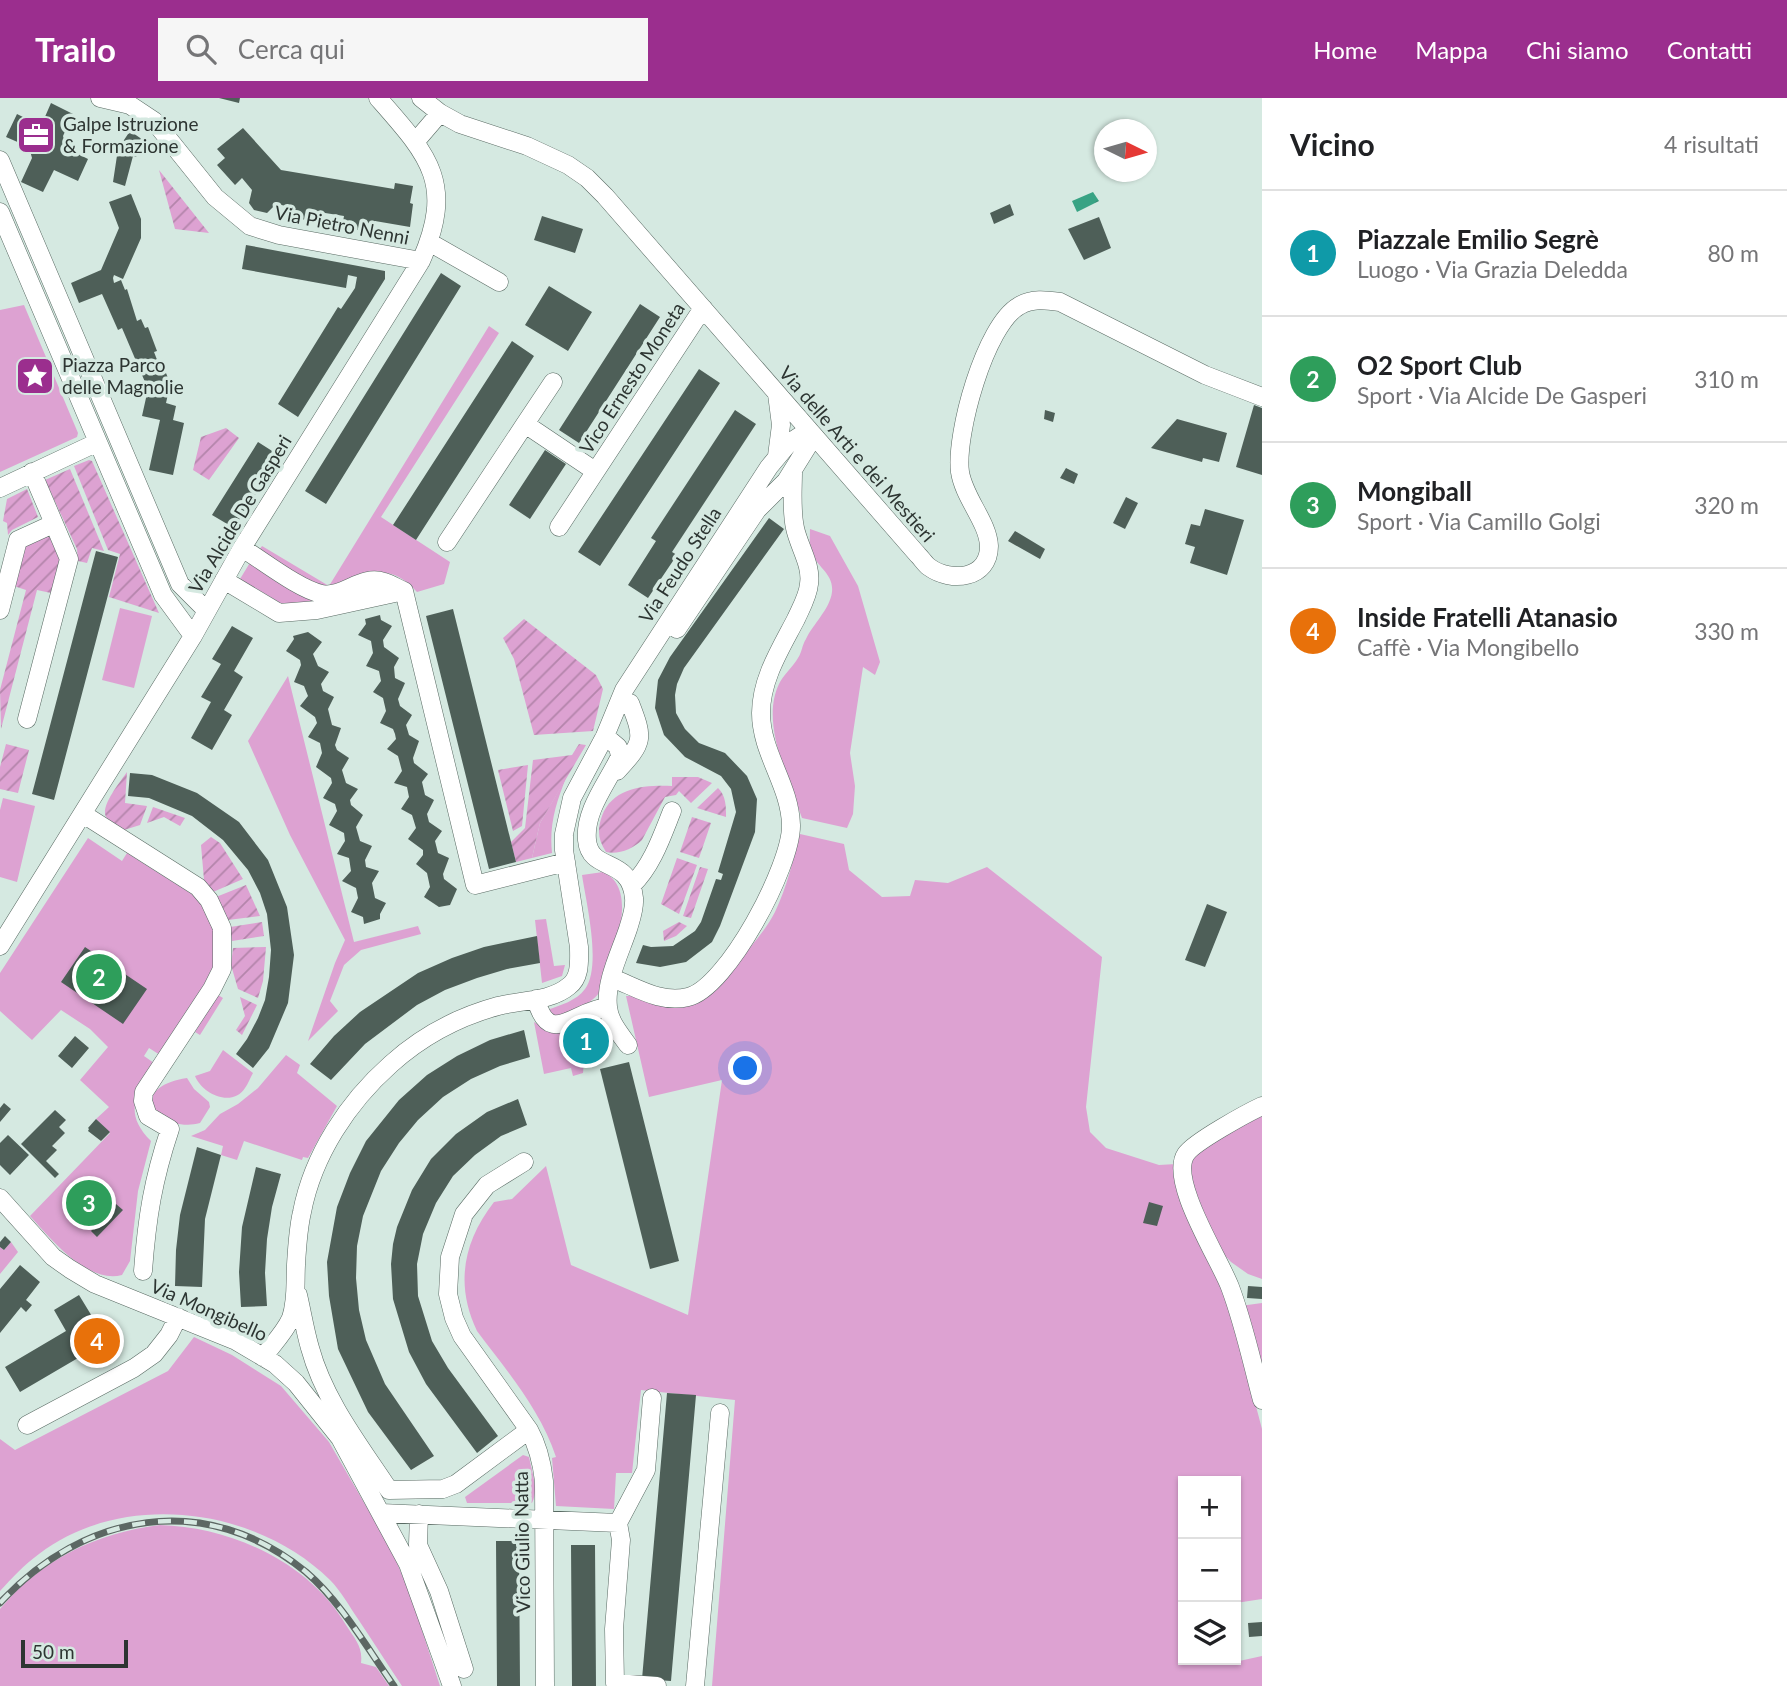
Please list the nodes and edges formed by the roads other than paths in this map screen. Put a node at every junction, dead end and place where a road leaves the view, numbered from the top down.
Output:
1 (100, 98) edge
2 (378, 98) edge
3 (421, 98) edge
4 (440, 113) junction
5 (416, 141) junction
6 (0, 160) edge
7 (0, 212) edge
8 (429, 242) junction
9 (421, 261) junction
10 (499, 282) dead end
11 (703, 308) junction
12 (553, 382) dead end
13 (777, 394) junction
14 (1262, 397) edge
15 (525, 424) junction
16 (811, 433) junction
17 (98, 442) junction
18 (779, 455) junction
19 (793, 470) junction
20 (595, 471) junction
21 (32, 472) junction
22 (0, 488) edge
23 (764, 504) junction
24 (54, 524) junction
25 (559, 527) dead end
26 (795, 528) junction
27 (447, 542) dead end
28 (242, 548) junction
29 (223, 580) junction
30 (404, 591) junction
31 (0, 610) edge
32 (206, 610) junction
33 (193, 636) junction
34 (630, 703) junction
35 (27, 719) dead end
36 (605, 736) junction
37 (610, 778) junction
38 (672, 811) dead end
39 (83, 814) junction
40 (566, 862) junction
41 (632, 885) junction
42 (0, 946) edge
43 (612, 978) junction
44 (536, 999) junction
45 (608, 1007) junction
46 (628, 1045) dead end
47 (1262, 1106) edge
48 (524, 1162) dead end
49 (0, 1198) edge
50 (143, 1271) dead end
51 (296, 1287) junction
52 (178, 1317) junction
53 (263, 1357) junction
54 (652, 1398) dead end
55 (1262, 1400) edge
56 (720, 1412) dead end
57 (27, 1425) dead end
58 (529, 1430) junction
59 (381, 1513) junction
60 (419, 1514) junction
61 (544, 1519) junction
62 (618, 1523) junction
63 (464, 1669) dead end
64 (452, 1686) edge
65 (545, 1686) edge
66 (657, 1686) edge
67 (695, 1686) edge

1 - 9 street, Via Pietro Nenni
2 - 5 street, Via Alcide De Gasperi
3 - 4 street, Via delle Arti e dei Mestieri
4 - 5 street
4 - 11 street, Via delle Arti e dei Mestieri
5 - 8 street, Via Alcide De Gasperi
6 - 32 street
7 - 17 street
8 - 9 street, Via Alcide De Gasperi
8 - 10 street
9 - 28 street, Via Alcide De Gasperi
11 - 13 street, Via delle Arti e dei Mestieri
11 - 20 street, Vico Ernesto Moneta
12 - 15 street
13 - 16 street, Via delle Arti e dei Mestieri
13 - 18 street
14 - 16 street, Via delle Arti e dei Mestieri
15 - 20 street, Vico Ernesto Moneta
15 - 27 street
16 - 18 street, Via Feudo Stella
16 - 19 street, Via Feudo Stella
17 - 21 street
17 - 33 street
18 - 19 street
18 - 19 street
18 - 36 street, Via Feudo Stella
19 - 23 street, Via Feudo Stella
19 - 26 street
20 - 25 street, Vico Ernesto Moneta
21 - 22 street
21 - 24 street
23 - 26 street
23 - 34 street, Via Feudo Stella
24 - 31 street
24 - 35 street
26 - 43 street
28 - 29 street, Via Alcide De Gasperi
28 - 30 street
29 - 30 street
29 - 32 street, Via Alcide De Gasperi
30 - 40 street
32 - 33 street, Via Alcide De Gasperi
33 - 39 street, Via Alcide De Gasperi
34 - 36 street, Via Feudo Stella
34 - 37 street
36 - 37 street
36 - 40 street, Via Feudo Stella
37 - 41 street
38 - 41 street
39 - 42 street, Via Alcide De Gasperi
39 - 50 street
40 - 44 street, Via Feudo Stella
41 - 43 street
43 - 45 street
44 - 45 street
44 - 51 street, Via Feudo Stella
45 - 46 street
47 - 55 street
48 - 58 street, Vico Giulio Natta
49 - 52 street, Via Mongibello
51 - 53 street
51 - 58 street
52 - 53 street, Via Mongibello
52 - 57 street
53 - 59 street, Via Mongibello
54 - 62 street
56 - 67 street
58 - 61 street, Vico Giulio Natta
59 - 60 street
59 - 64 street, Via Mongibello
60 - 61 street
60 - 63 street
61 - 62 street
61 - 65 street, Vico Giulio Natta
62 - 66 street

